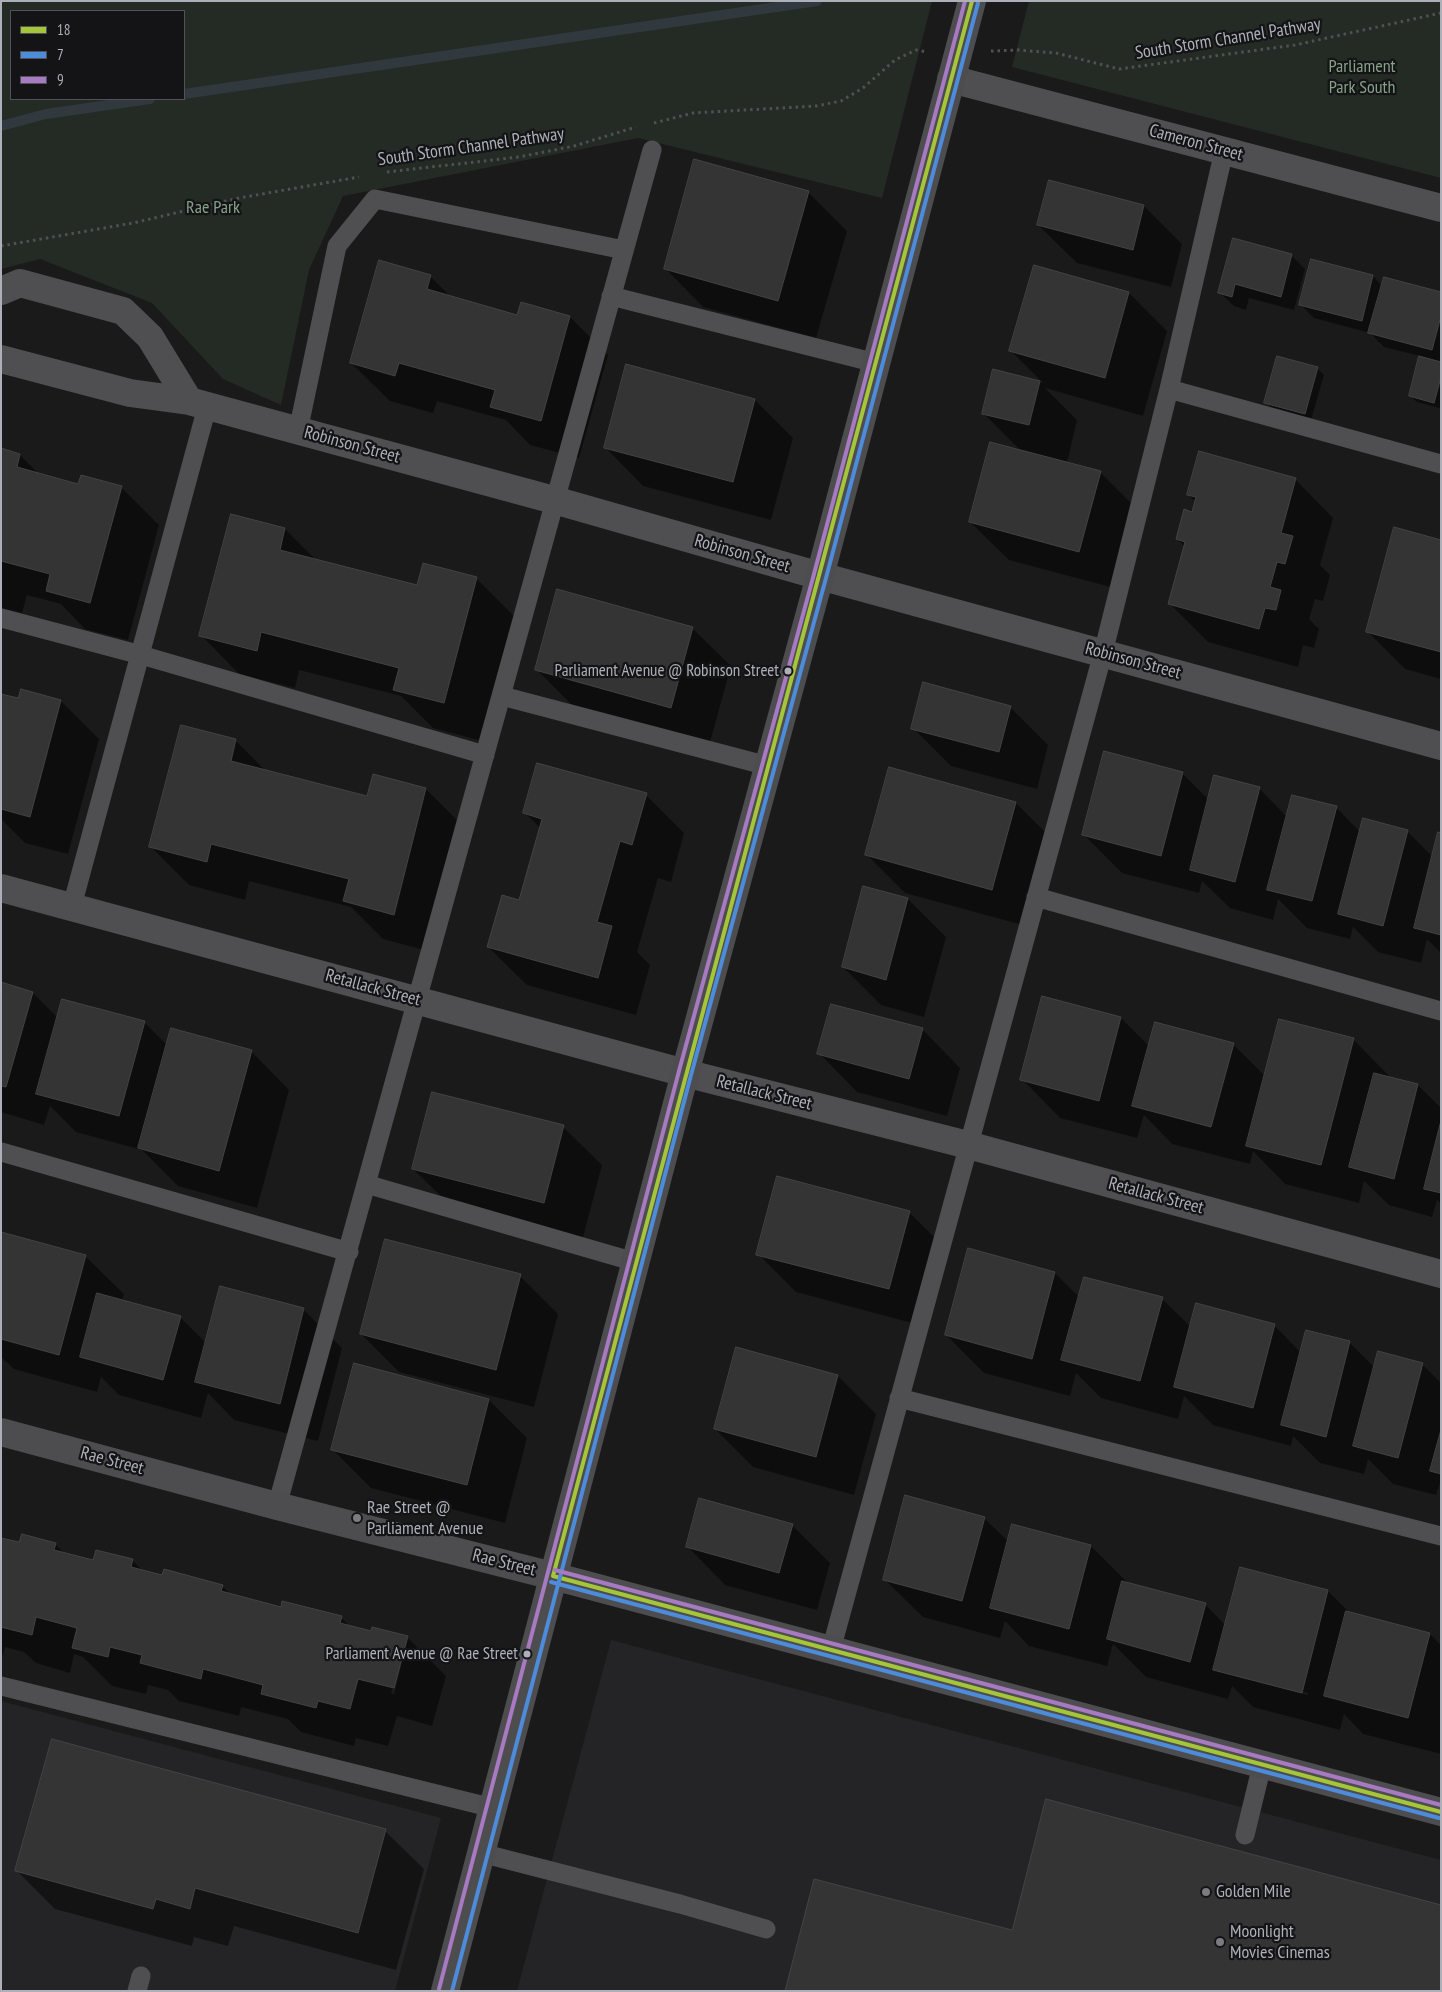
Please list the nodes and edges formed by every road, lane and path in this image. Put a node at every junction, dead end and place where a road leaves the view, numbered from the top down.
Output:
1 (972, 1) edge
2 (1441, 14) edge
3 (1018, 50) dead end
4 (931, 52) dead end
5 (951, 79) junction
6 (652, 150) dead end
7 (1224, 151) junction
8 (380, 174) dead end
9 (362, 177) dead end
10 (1441, 208) edge
11 (1, 246) edge
12 (624, 250) junction
13 (1, 291) edge
14 (611, 296) junction
15 (1, 359) edge
16 (876, 363) junction
17 (1169, 389) junction
18 (198, 404) junction
19 (298, 431) junction
20 (1441, 464) edge
21 (554, 500) junction
22 (820, 576) junction
23 (1, 618) edge
24 (1103, 653) junction
25 (141, 655) junction
26 (502, 696) junction
27 (1441, 746) edge
28 (485, 755) junction
29 (768, 766) junction
30 (1, 888) edge
31 (1036, 897) junction
32 (72, 906) junction
33 (417, 1000) junction
34 (1441, 1011) edge
35 (685, 1073) junction
36 (968, 1145) junction
37 (1, 1152) edge
38 (366, 1184) junction
39 (348, 1252) junction
40 (635, 1262) junction
41 (1441, 1274) edge
42 (899, 1398) junction
43 (1, 1432) edge
44 (277, 1506) junction
45 (1441, 1536) edge
46 (553, 1576) junction
47 (831, 1650) junction
48 (1, 1686) edge
49 (1262, 1765) junction
50 (493, 1808) junction
51 (1441, 1812) edge
52 (1244, 1835) dead end
53 (481, 1853) junction
54 (766, 1929) dead end
55 (445, 1991) edge

1 - 5 main road
2 - 3 path, South Storm Channel Pathway
4 - 8 path, South Storm Channel Pathway
5 - 7 street, Cameron Street
5 - 16 main road
6 - 12 lane
7 - 10 street, Cameron Street
7 - 17 lane
9 - 11 path, South Storm Channel Pathway
12 - 14 lane
12 - 19 lane
13 - 18 street
14 - 16 lane
14 - 21 lane
15 - 18 street, Robinson Street
16 - 22 main road
17 - 20 lane
17 - 24 lane
18 - 19 street, Robinson Street
18 - 25 lane
19 - 21 street, Robinson Street
21 - 22 street, Robinson Street
21 - 26 lane
22 - 24 street, Robinson Street
22 - 29 main road
23 - 25 lane
24 - 27 street, Robinson Street
24 - 31 lane
25 - 28 lane
25 - 32 lane
26 - 28 lane
26 - 29 lane
28 - 33 lane
29 - 35 main road
30 - 32 street, Retallack Street
31 - 34 lane
31 - 36 lane
32 - 33 street, Retallack Street
33 - 35 street, Retallack Street
33 - 38 lane
35 - 36 street, Retallack Street
35 - 40 main road
36 - 41 street, Retallack Street
36 - 42 lane
37 - 39 lane
38 - 39 lane
38 - 40 lane
39 - 44 lane
40 - 46 main road
42 - 45 lane
42 - 47 lane
43 - 44 main road, Rae Street
44 - 46 main road, Rae Street
46 - 47 main road, Rae Street
46 - 50 main road
47 - 49 main road, Rae Street
48 - 50 lane
49 - 51 main road, Rae Street
49 - 52 lane
50 - 53 main road
53 - 54 lane
53 - 55 main road

